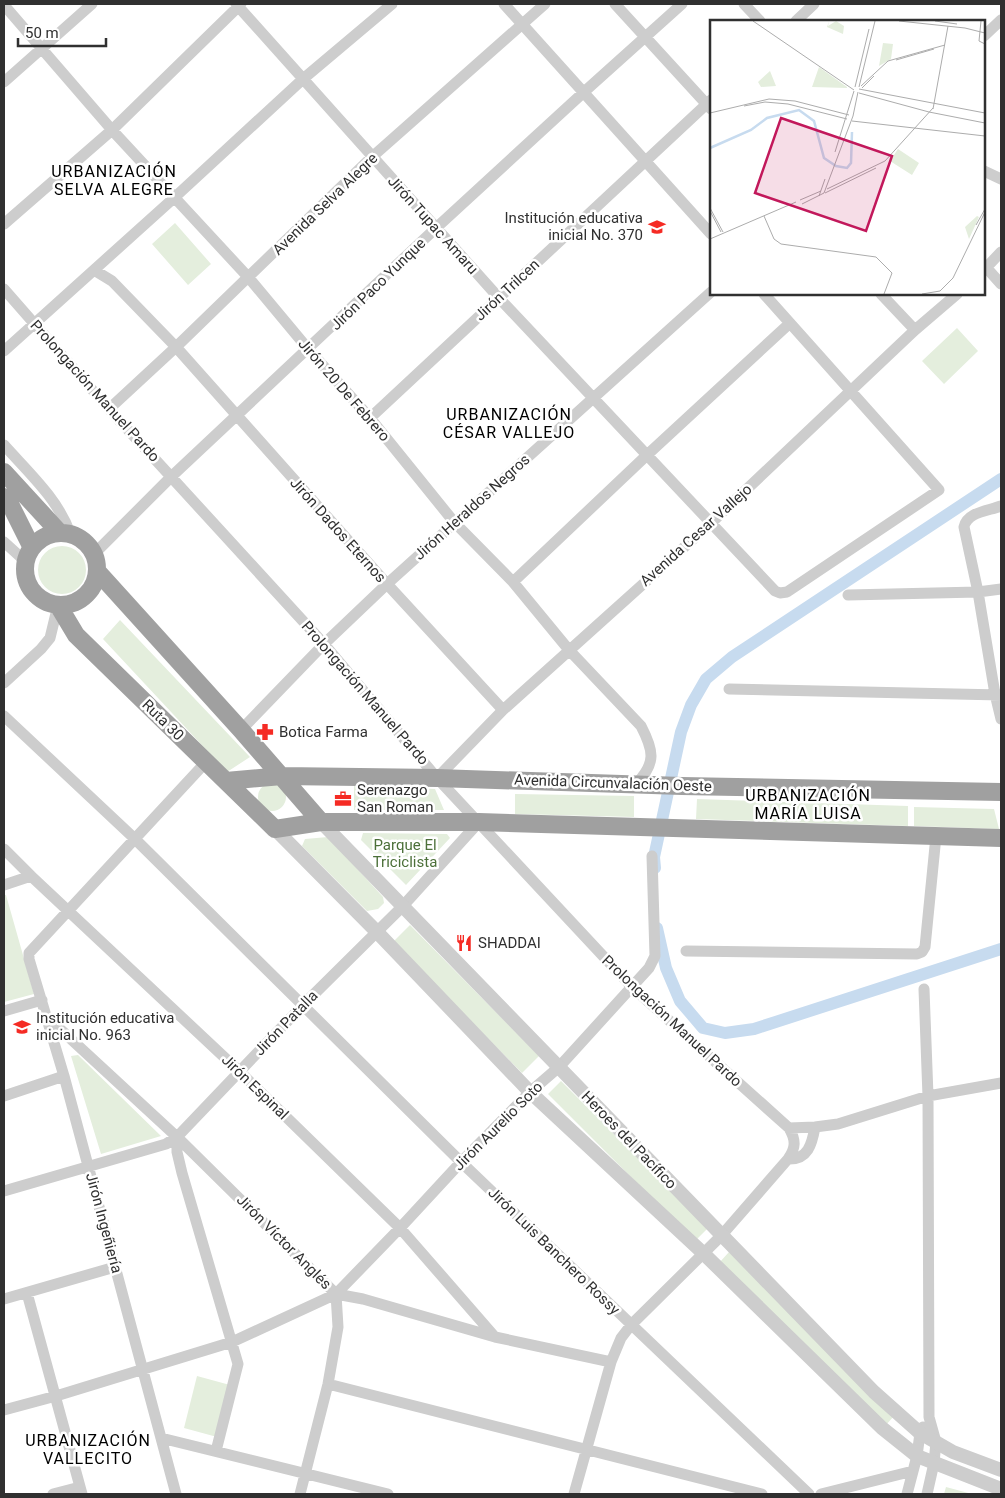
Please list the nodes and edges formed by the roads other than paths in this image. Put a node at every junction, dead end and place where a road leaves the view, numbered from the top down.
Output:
1 (92, 4) edge
2 (392, 4) edge
3 (504, 4) edge
4 (545, 4) edge
5 (615, 4) edge
6 (682, 4) edge
7 (744, 4) edge
8 (814, 4) edge
9 (238, 5) edge
10 (4, 6) edge
11 (759, 20) edge
12 (797, 20) edge
13 (1001, 20) edge
14 (522, 24) junction
15 (985, 35) edge
16 (645, 37) junction
17 (42, 49) junction
18 (303, 79) junction
19 (4, 82) edge
20 (584, 92) junction
21 (710, 104) edge
22 (112, 130) junction
23 (372, 157) junction
24 (646, 161) junction
25 (985, 171) edge
26 (1001, 179) edge
27 (175, 197) junction
28 (4, 224) edge
29 (436, 228) junction
30 (710, 233) edge
31 (1001, 252) edge
32 (985, 268) edge
33 (94, 270) junction
34 (248, 278) junction
35 (1001, 284) edge
36 (4, 289) edge
37 (710, 293) edge
38 (765, 295) edge
39 (882, 295) edge
40 (956, 295) edge
41 (498, 298) junction
42 (790, 322) junction
43 (34, 323) junction
44 (915, 330) junction
45 (176, 348) junction
46 (309, 350) junction
47 (4, 351) edge
48 (851, 392) junction
49 (593, 398) junction
50 (109, 409) junction
51 (237, 416) junction
52 (370, 418) junction
53 (4, 445) edge
54 (647, 455) junction
55 (4, 472) edge
56 (172, 476) junction
57 (4, 497) edge
58 (1001, 506) edge
59 (454, 522) junction
60 (711, 523) junction
61 (65, 532) junction
62 (4, 542) edge
63 (28, 554) junction
64 (96, 563) junction
65 (512, 582) junction
66 (387, 584) junction
67 (1001, 589) edge
68 (978, 592) junction
69 (848, 595) dead end
70 (58, 605) junction
71 (324, 644) junction
72 (569, 650) junction
73 (4, 683) edge
74 (729, 689) dead end
75 (998, 695) edge
76 (503, 710) junction
77 (4, 716) edge
78 (1001, 718) edge
79 (242, 730) junction
80 (206, 762) junction
81 (282, 776) junction
82 (437, 778) junction
83 (226, 781) junction
84 (643, 784) junction
85 (1001, 792) edge
86 (322, 822) junction
87 (479, 822) junction
88 (275, 829) junction
89 (936, 836) junction
90 (1001, 838) edge
91 (135, 839) junction
92 (4, 849) edge
93 (652, 856) dead end
94 (31, 876) junction
95 (4, 885) edge
96 (402, 906) junction
97 (68, 911) junction
98 (377, 932) junction
99 (686, 951) dead end
100 (632, 987) junction
101 (924, 989) dead end
102 (42, 1000) junction
103 (302, 1005) junction
104 (4, 1011) edge
105 (48, 1017) junction
106 (559, 1068) junction
107 (239, 1071) junction
108 (64, 1076) junction
109 (1001, 1083) edge
110 (530, 1092) junction
111 (4, 1096) edge
112 (928, 1096) junction
113 (789, 1128) junction
114 (815, 1128) junction
115 (178, 1137) junction
116 (788, 1159) junction
117 (461, 1162) junction
118 (89, 1167) junction
119 (4, 1191) edge
120 (400, 1228) junction
121 (722, 1236) junction
122 (703, 1253) junction
123 (116, 1267) junction
124 (27, 1292) junction
125 (336, 1294) junction
126 (4, 1299) edge
127 (631, 1325) junction
128 (495, 1337) junction
129 (232, 1342) junction
130 (611, 1362) junction
131 (144, 1369) junction
132 (328, 1384) junction
133 (56, 1396) junction
134 (4, 1410) edge
135 (929, 1417) junction
136 (920, 1433) junction
137 (161, 1438) junction
138 (936, 1442) junction
139 (587, 1450) junction
140 (216, 1451) junction
141 (917, 1456) junction
142 (934, 1463) junction
143 (1001, 1470) edge
144 (913, 1471) junction
145 (305, 1473) junction
146 (1001, 1489) edge
147 (81, 1491) edge
148 (53, 1494) edge
149 (176, 1494) edge
150 (300, 1494) edge
151 (388, 1494) edge
152 (574, 1494) edge
153 (762, 1494) edge
154 (809, 1494) edge
155 (821, 1494) edge
156 (907, 1494) edge
157 (927, 1494) edge

1 - 17 street
2 - 18 street
3 - 14 street
4 - 14 street, Avenida Selva Alegre
5 - 16 street
6 - 16 street, Jirón Paco Yunque
7 - 11 street
8 - 12 street
9 - 18 street, Jirón Tupac Amaru
9 - 22 street
10 - 17 street, Jirón 20 De Febrero
13 - 15 street
14 - 20 street
14 - 23 street, Avenida Selva Alegre
16 - 20 street, Jirón Paco Yunque
16 - 21 street
17 - 19 street
17 - 22 street, Jirón 20 De Febrero
18 - 23 street, Jirón Tupac Amaru
18 - 27 street
20 - 24 street
20 - 29 street, Jirón Paco Yunque
21 - 24 street, Jirón Trilcen
22 - 27 street, Jirón 20 De Febrero
22 - 28 street
23 - 29 street, Jirón Tupac Amaru
23 - 34 street, Avenida Selva Alegre
24 - 30 street
24 - 41 street, Jirón Trilcen
25 - 26 street
27 - 33 street
27 - 34 street, Jirón 20 De Febrero
29 - 41 street, Jirón Tupac Amaru
29 - 46 street, Jirón Paco Yunque
31 - 32 street
32 - 35 street
33 - 43 street
33 - 45 street, Jirón Dados Eternos
34 - 45 street, Avenida Selva Alegre
34 - 46 street, Jirón 20 De Febrero
36 - 43 street, Prolongación Manuel Pardo
37 - 49 street, Jirón Heraldos Negros
38 - 42 street
39 - 44 street
40 - 44 street, Avenida Cesar Vallejo
41 - 49 street, Jirón Tupac Amaru
41 - 52 street, Jirón Trilcen
42 - 48 street
42 - 54 street
43 - 47 street
43 - 50 street, Prolongación Manuel Pardo
44 - 48 street, Avenida Cesar Vallejo
45 - 50 street, Avenida Selva Alegre
45 - 51 street, Jirón Dados Eternos
46 - 51 street, Jirón Paco Yunque
46 - 52 street, Jirón 20 De Febrero
48 - 60 street, Avenida Cesar Vallejo
48 - 60 street, Jirón Tupac Amaru
49 - 54 street, Jirón Tupac Amaru
49 - 59 street, Jirón Heraldos Negros
50 - 56 street, Prolongación Manuel Pardo
51 - 56 street, Jirón Paco Yunque
51 - 66 street, Jirón Dados Eternos
52 - 59 street, Jirón 20 De Febrero
53 - 61 street
54 - 60 street, Jirón Tupac Amaru
54 - 65 street
55 - 61 highway
56 - 64 street, Jirón Paco Yunque
56 - 71 street, Prolongación Manuel Pardo
57 - 63 highway
58 - 68 street
59 - 65 street, Jirón 20 De Febrero
59 - 66 street, Jirón Heraldos Negros
60 - 72 street, Avenida Cesar Vallejo
61 - 63 highway
61 - 64 highway
62 - 63 street
63 - 70 highway
64 - 70 highway
64 - 79 highway
65 - 72 street, Jirón 20 De Febrero
66 - 71 street, Jirón Heraldos Negros
66 - 76 street, Jirón Dados Eternos
67 - 68 street
68 - 69 street
68 - 75 street
70 - 73 street
70 - 80 highway, Ruta 30
71 - 79 street, Jirón Heraldos Negros
71 - 82 street, Prolongación Manuel Pardo
72 - 76 street, Avenida Cesar Vallejo
72 - 84 street, Jirón 20 De Febrero
74 - 75 street
75 - 78 street
76 - 82 street, Avenida Cesar Vallejo
77 - 91 street, Jirón Luis Banchero Rossy
79 - 81 highway
80 - 83 highway, Ruta 30
80 - 91 street
81 - 82 highway, Avenida Circunvalación Oeste
81 - 83 highway, Avenida Circunvalación Oeste
81 - 86 highway, Heroes del Pacífico
82 - 84 highway, Avenida Circunvalación Oeste
82 - 87 street, Prolongación Manuel Pardo
83 - 88 highway, Ruta 30
84 - 85 highway, Avenida Circunvalación Oeste
86 - 87 highway
86 - 88 highway
86 - 96 street, Heroes del Pacífico
87 - 89 highway
87 - 96 street, Jirón Patalla
87 - 100 street, Prolongación Manuel Pardo
88 - 98 street, Heroes del Pacífico
89 - 90 highway
89 - 99 street
91 - 97 street
91 - 103 street, Jirón Luis Banchero Rossy
92 - 94 street, Jirón Espinal
93 - 100 street, Jirón Aurelio Soto
94 - 95 street
94 - 97 street, Jirón Espinal
96 - 98 street, Jirón Patalla
96 - 106 street, Heroes del Pacífico
97 - 102 street, Jirón Ingeñiería
97 - 107 street, Jirón Espinal
98 - 103 street, Jirón Patalla
98 - 110 street, Heroes del Pacífico
100 - 106 street, Jirón Aurelio Soto
100 - 113 street, Prolongación Manuel Pardo
101 - 112 street
102 - 104 street
102 - 105 street, Jirón Ingeñiería
103 - 107 street, Jirón Patalla
103 - 117 street, Jirón Luis Banchero Rossy
105 - 108 street, Jirón Ingeñiería
105 - 115 street, Jirón Víctor Anglés
106 - 110 street, Jirón Aurelio Soto
106 - 121 street, Heroes del Pacífico
107 - 115 street, Jirón Patalla
107 - 120 street, Jirón Espinal
108 - 111 street
108 - 118 street, Jirón Ingeñiería
109 - 112 street
110 - 117 street, Jirón Aurelio Soto
110 - 122 street, Heroes del Pacífico
112 - 114 street
112 - 135 street
113 - 114 street
113 - 116 street
114 - 116 street
115 - 118 street, Jirón Patalla
115 - 125 street, Jirón Víctor Anglés
115 - 129 street
116 - 121 street
117 - 120 street, Jirón Aurelio Soto
117 - 127 street, Jirón Luis Banchero Rossy
118 - 119 street, Jirón Patalla
118 - 123 street, Jirón Ingeñiería
120 - 125 street, Jirón Aurelio Soto
120 - 128 street, Jirón Espinal
121 - 122 street
121 - 136 street, Heroes del Pacífico
122 - 127 street
122 - 141 street, Heroes del Pacífico
123 - 124 street
123 - 131 street, Jirón Ingeñiería
124 - 126 street
124 - 133 street
125 - 128 street, Jirón Víctor Anglés
125 - 129 street
125 - 132 street
127 - 130 street
127 - 154 street, Jirón Luis Banchero Rossy
128 - 130 street, Jirón Víctor Anglés
129 - 131 street
129 - 140 street
130 - 139 street
131 - 133 street
131 - 137 street, Jirón Ingeñiería
132 - 139 street
132 - 145 street
133 - 134 street
133 - 147 street
135 - 136 street
135 - 138 street
136 - 138 street, Heroes del Pacífico
136 - 141 street
137 - 140 street
137 - 149 street, Jirón Ingeñiería
138 - 142 street
138 - 143 street, Heroes del Pacífico
139 - 152 street
139 - 153 street
140 - 145 street
141 - 142 street, Heroes del Pacífico
141 - 144 street
142 - 146 street, Heroes del Pacífico
142 - 157 street
144 - 155 street
144 - 156 street
145 - 150 street
145 - 151 street
147 - 148 street

